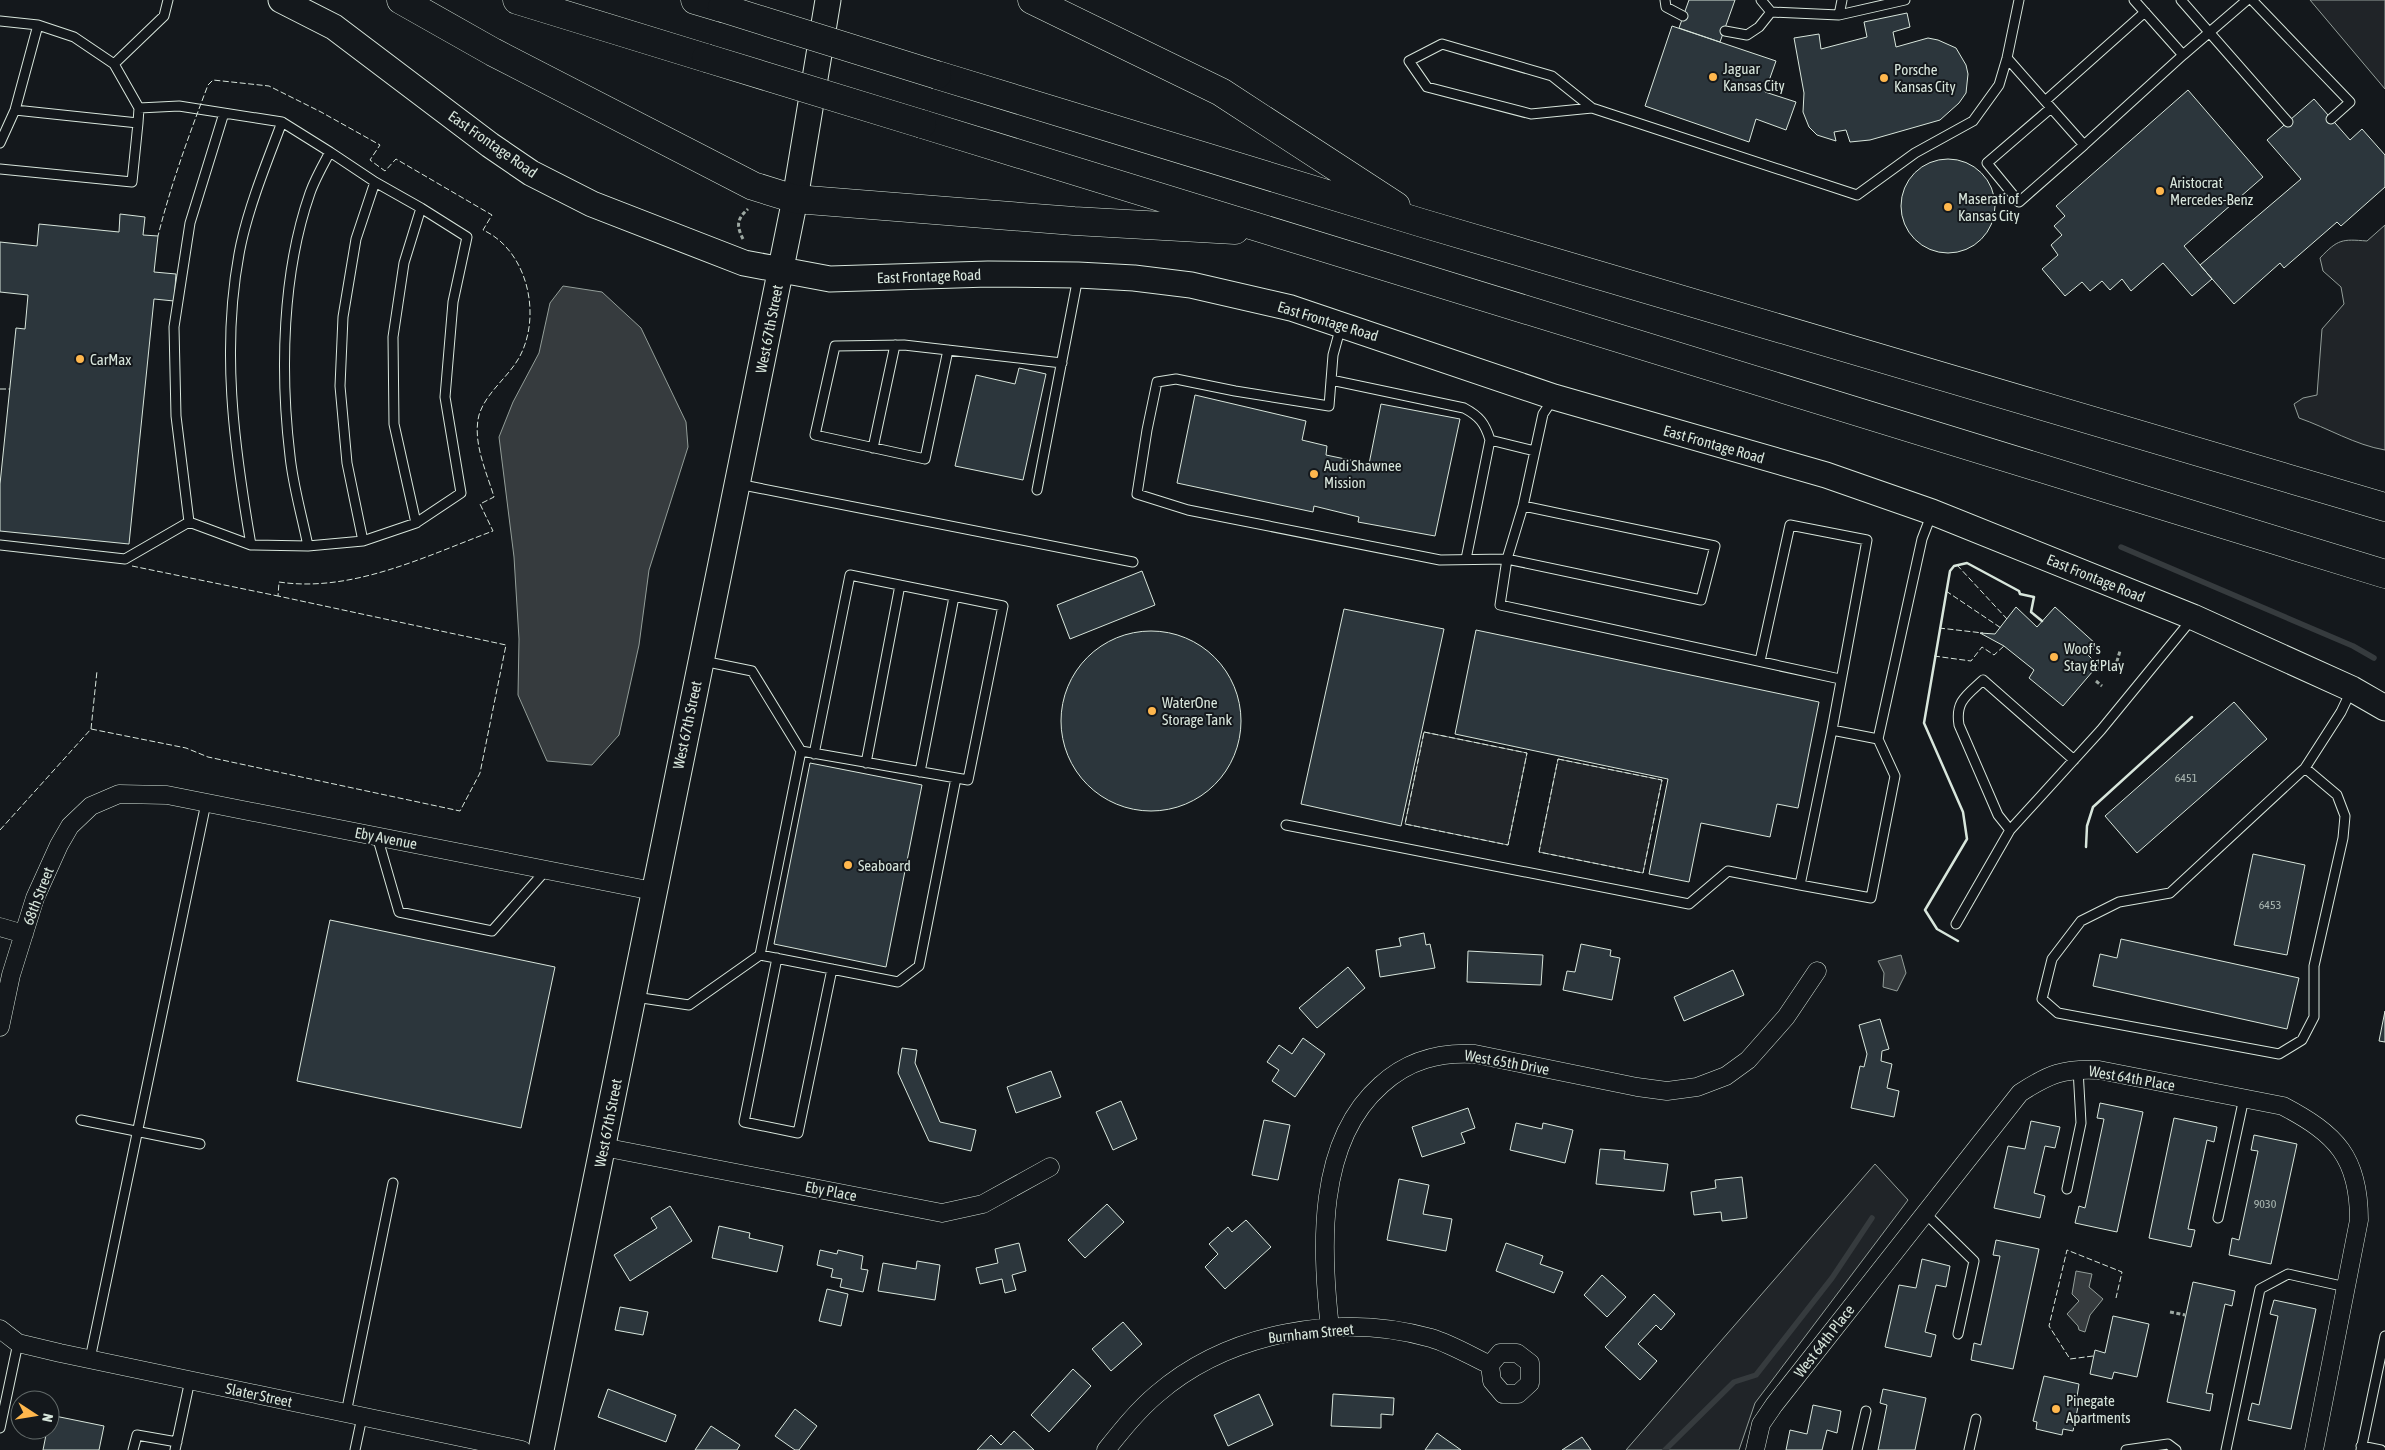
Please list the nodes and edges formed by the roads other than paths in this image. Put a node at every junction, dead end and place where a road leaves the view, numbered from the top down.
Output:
1 (168, 0) edge
2 (281, 0) edge
3 (401, 0) edge
4 (517, 0) edge
5 (695, 0) edge
6 (828, 0) edge
7 (1032, 0) edge
8 (1665, 0) edge
9 (1761, 0) edge
10 (1842, 0) edge
11 (1901, 0) edge
12 (2019, 0) edge
13 (2134, 0) edge
14 (2181, 0) edge
15 (2246, 0) edge
16 (2252, 0) edge
17 (1771, 12) junction
18 (2144, 12) junction
19 (1839, 15) junction
20 (1683, 16) dead end
21 (0, 21) edge
22 (38, 25) junction
23 (1725, 31) dead end
24 (2209, 32) junction
25 (2183, 55) junction
26 (2007, 58) junction
27 (114, 64) junction
28 (2048, 104) junction
29 (139, 108) junction
30 (1592, 108) junction
31 (15, 110) junction
32 (224, 113) junction
33 (2331, 119) dead end
34 (282, 122) junction
35 (2288, 122) dead end
36 (138, 123) junction
37 (0, 143) edge
38 (2084, 145) junction
39 (330, 152) junction
40 (0, 170) edge
41 (375, 182) junction
42 (795, 199) junction
43 (421, 208) junction
44 (1422, 223) junction
45 (1277, 232) junction
46 (780, 271) junction
47 (1078, 275) junction
48 (1342, 324) junction
49 (895, 345) junction
50 (948, 350) junction
51 (1062, 363) junction
52 (1331, 380) junction
53 (1554, 397) junction
54 (1490, 440) junction
55 (873, 448) junction
56 (1535, 451) junction
57 (737, 484) junction
58 (1037, 490) dead end
59 (2379, 503) edge
60 (1523, 506) junction
61 (1932, 512) junction
62 (188, 522) junction
63 (416, 523) junction
64 (363, 541) junction
65 (0, 545) edge
66 (251, 545) junction
67 (308, 546) junction
68 (1507, 559) junction
69 (1466, 560) junction
70 (1133, 562) dead end
71 (2373, 570) edge
72 (2385, 583) edge
73 (900, 586) junction
74 (954, 596) junction
75 (2193, 617) junction
76 (701, 660) junction
77 (1760, 661) junction
78 (1840, 679) junction
79 (2352, 689) junction
80 (2385, 708) edge
81 (1832, 730) junction
82 (1878, 739) junction
83 (801, 752) junction
84 (814, 754) junction
85 (2074, 760) junction
86 (866, 763) junction
87 (2305, 768) junction
88 (920, 772) junction
89 (956, 778) junction
90 (119, 794) joint
91 (206, 802) junction
92 (1286, 825) dead end
93 (2010, 830) junction
94 (377, 836) junction
95 (546, 870) junction
96 (1800, 885) junction
97 (653, 891) junction
98 (1956, 924) dead end
99 (0, 928) edge
100 (24, 934) junction
101 (760, 955) junction
102 (777, 958) junction
103 (832, 969) junction
104 (1818, 971) dead end
105 (632, 997) junction
106 (0, 1027) edge
107 (2078, 1069) junction
108 (2244, 1098) junction
109 (80, 1120) dead end
110 (137, 1132) junction
111 (200, 1144) dead end
112 (603, 1147) junction
113 (1050, 1166) dead end
114 (393, 1183) dead end
115 (2067, 1189) dead end
116 (1925, 1213) junction
117 (2218, 1218) dead end
118 (2346, 1287) junction
119 (1330, 1328) junction
120 (0, 1329) edge
121 (1958, 1334) dead end
122 (2385, 1336) edge
123 (18, 1343) junction
124 (90, 1359) junction
125 (1490, 1365) dead end
126 (190, 1380) junction
127 (2, 1405) edge
128 (1866, 1411) dead end
129 (354, 1415) junction
130 (1976, 1419) dead end
131 (0, 1428) edge
132 (176, 1446) edge
133 (2361, 1448) edge
134 (133, 1450) edge
135 (355, 1450) edge
136 (522, 1450) edge
137 (541, 1450) edge
138 (1106, 1450) edge
139 (1755, 1450) edge
140 (1857, 1450) edge
141 (1969, 1450) edge
142 (2126, 1450) edge
143 (2176, 1450) edge
144 (2226, 1450) edge
145 (2314, 1450) edge
146 (2381, 1450) edge

1 - 27 lane
2 - 46 street, East Frontage Road
3 - 42 highway
4 - 45 highway, bridge
5 - 44 highway, bridge
6 - 42 street, West 67th Street
7 - 44 highway
8 - 20 lane
9 - 17 lane
10 - 19 lane
11 - 19 lane
12 - 26 lane
13 - 18 lane
14 - 24 lane
15 - 24 lane
16 - 33 lane
17 - 19 lane
17 - 23 lane
18 - 25 lane
18 - 28 lane
21 - 22 lane
22 - 27 lane
22 - 31 lane
24 - 25 lane
24 - 35 lane
25 - 38 lane
26 - 28 lane
26 - 30 lane
27 - 29 lane
28 - 38 lane
28 - 38 lane
29 - 32 lane
29 - 36 lane
30 - 30 lane
31 - 36 lane
31 - 37 lane
32 - 34 lane
32 - 62 lane
34 - 39 lane
34 - 66 lane
36 - 40 lane
39 - 41 lane
39 - 67 lane
41 - 43 lane
41 - 64 lane
42 - 45 highway
42 - 46 street, West 67th Street
43 - 63 lane
43 - 63 lane
44 - 59 highway
45 - 71 highway
46 - 47 street, East Frontage Road
46 - 57 street, West 67th Street
47 - 48 street, East Frontage Road
47 - 51 lane
48 - 52 lane
48 - 53 street, East Frontage Road
49 - 50 lane
49 - 55 lane
49 - 55 lane
50 - 51 lane
50 - 55 lane
51 - 58 lane
52 - 54 lane
52 - 69 lane
53 - 56 lane
53 - 61 street, East Frontage Road
54 - 56 lane
54 - 69 lane
56 - 60 lane
57 - 70 lane
57 - 76 street, West 67th Street
60 - 68 lane
60 - 68 lane
61 - 75 street, East Frontage Road
61 - 82 lane
62 - 65 lane
62 - 66 lane
63 - 64 lane
64 - 67 lane
66 - 67 lane
68 - 69 lane
68 - 77 lane
71 - 72 highway
73 - 74 lane
73 - 84 lane
73 - 86 lane
74 - 88 lane
74 - 89 lane
75 - 79 street, East Frontage Road
75 - 85 lane
76 - 83 lane
76 - 97 street, West 67th Street
77 - 78 lane
77 - 78 lane
78 - 81 lane
79 - 80 street, East Frontage Road
79 - 87 lane
81 - 82 lane
81 - 96 lane
82 - 96 lane
83 - 84 lane
83 - 101 lane
84 - 86 lane
85 - 93 lane
85 - 93 lane
86 - 88 lane
87 - 87 lane
88 - 89 lane
89 - 103 lane
90 - 91 street, Eby Avenue
90 - 100 street, 68th Street
91 - 94 street, Eby Avenue
91 - 110 lane
92 - 96 lane
93 - 98 lane
94 - 95 street, Eby Avenue
94 - 95 lane
95 - 97 street, Eby Avenue
97 - 105 street, West 67th Street
99 - 100 street
100 - 106 street, 68th Street
101 - 102 lane
101 - 105 lane
102 - 103 lane
102 - 103 lane
104 - 119 street, West 65th Drive
105 - 112 street, West 67th Street
107 - 108 street, West 64th Place
107 - 115 lane
107 - 116 street, West 64th Place
108 - 117 lane
108 - 118 street, West 64th Place
109 - 110 lane
110 - 111 lane
110 - 124 lane
112 - 113 street, Eby Place
112 - 137 street, West 67th Street
114 - 129 lane
116 - 121 lane
116 - 139 street, West 64th Place
118 - 144 lane
118 - 145 street, West 64th Place
119 - 125 street, Burnham Street
119 - 138 street, Burnham Street
120 - 123 street, Slater Street
122 - 133 lane
123 - 124 street, Slater Street
123 - 127 lane
124 - 126 street, Slater Street
126 - 129 street, Slater Street
126 - 132 lane
127 - 131 lane
128 - 140 lane
129 - 135 lane
129 - 136 street, Slater Street
130 - 141 lane
132 - 134 lane
133 - 146 lane
142 - 143 lane

